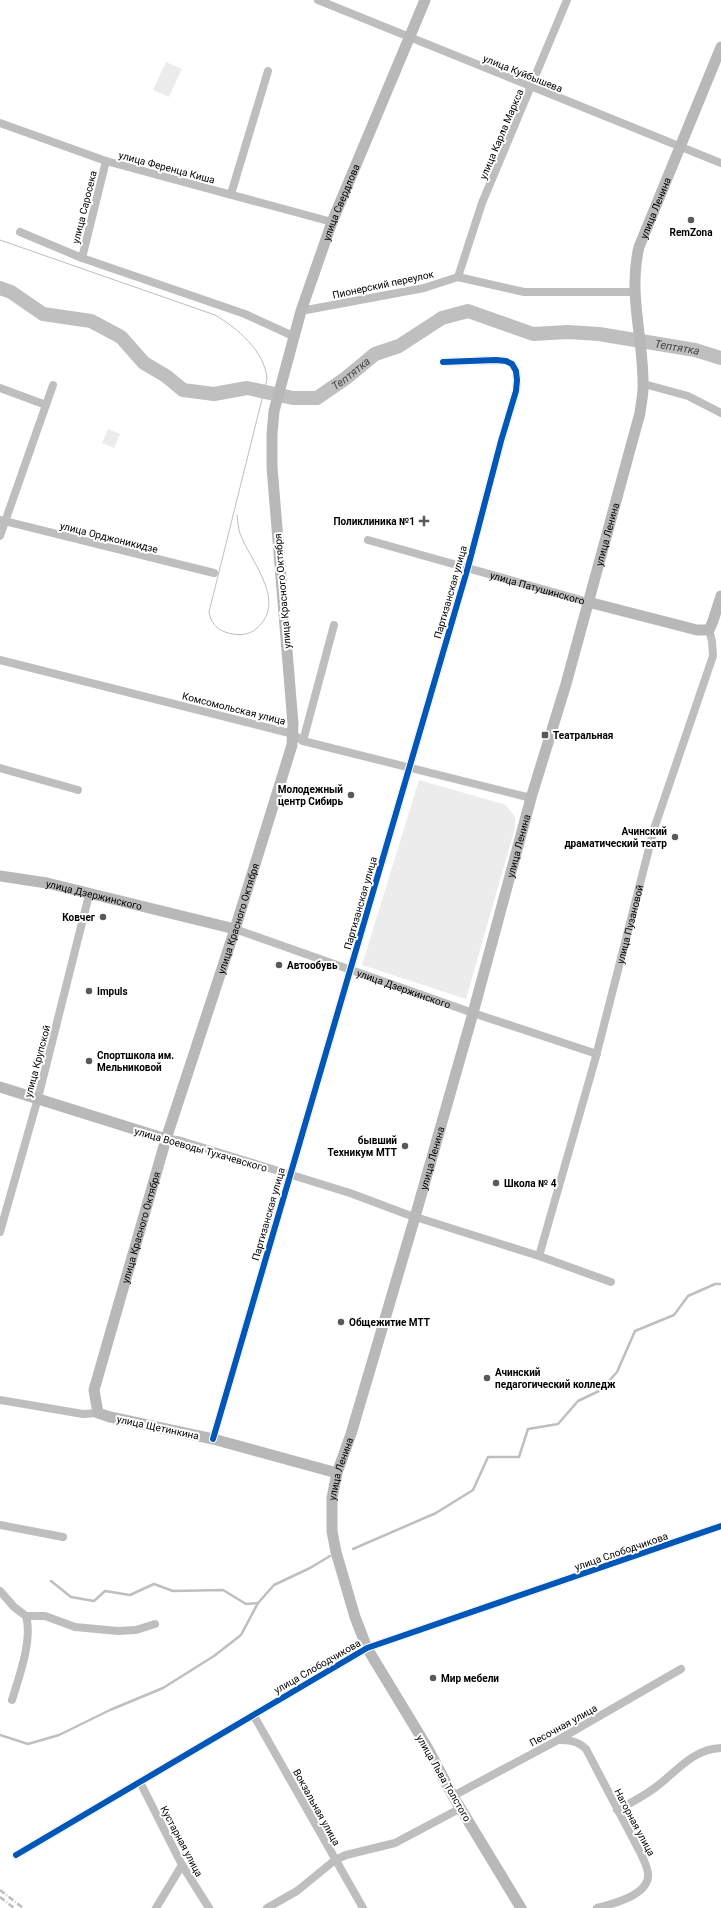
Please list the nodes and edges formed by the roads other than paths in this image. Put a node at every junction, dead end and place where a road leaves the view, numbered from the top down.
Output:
1 (318, 0) edge
2 (425, 0) edge
3 (567, 0) edge
4 (409, 36) junction
5 (721, 47) edge
6 (268, 71) dead end
7 (531, 87) junction
8 (0, 123) edge
9 (680, 146) junction
10 (106, 162) junction
11 (721, 163) edge
12 (231, 194) junction
13 (332, 222) junction
14 (20, 232) dead end
15 (82, 258) junction
16 (458, 277) junction
17 (634, 292) junction
18 (301, 311) junction
19 (293, 336) junction
20 (443, 362) dead end
21 (644, 384) junction
22 (53, 386) dead end
23 (0, 388) edge
24 (46, 405) junction
25 (274, 411) joint
26 (721, 413) edge
27 (3, 520) edge
28 (0, 536) edge
29 (368, 540) dead end
30 (468, 567) junction
31 (214, 573) dead end
32 (721, 596) edge
33 (588, 602) junction
34 (334, 625) dead end
35 (709, 630) junction
36 (0, 660) edge
37 (293, 734) junction
38 (303, 741) junction
39 (0, 768) edge
40 (409, 768) junction
41 (78, 790) dead end
42 (531, 798) junction
43 (0, 876) edge
44 (89, 895) junction
45 (235, 929) junction
46 (351, 970) junction
47 (473, 1012) junction
48 (597, 1054) junction
49 (0, 1087) edge
50 (38, 1098) junction
51 (166, 1139) junction
52 (290, 1174) junction
53 (415, 1217) junction
54 (0, 1232) edge
55 (539, 1256) junction
56 (611, 1282) dead end
57 (0, 1400) edge
58 (98, 1413) junction
59 (213, 1439) junction
60 (337, 1473) junction
61 (0, 1525) edge
62 (721, 1526) edge
63 (62, 1537) dead end
64 (0, 1591) edge
65 (26, 1616) junction
66 (155, 1624) dead end
67 (367, 1648) junction
68 (681, 1669) dead end
69 (12, 1700) dead end
70 (254, 1716) junction
71 (558, 1740) junction
72 (721, 1748) edge
73 (140, 1782) junction
74 (453, 1796) junction
75 (461, 1808) junction
76 (617, 1810) junction
77 (16, 1855) dead end
78 (336, 1860) junction
79 (182, 1865) junction
80 (156, 1908) edge
81 (209, 1908) edge
82 (267, 1908) edge
83 (363, 1908) edge
84 (521, 1908) edge
85 (597, 1908) edge

1 - 4 street, улица Куйбышева
2 - 4 main road, улица Свердлова
3 - 7 street, улица Карла Маркса
4 - 7 street, улица Куйбышева
4 - 13 main road, улица Свердлова
5 - 9 main road, улица Ленина
6 - 12 street
7 - 9 street, улица Куйбышева
7 - 16 street, улица Карла Маркса
8 - 10 street, улица Ференца Киша
9 - 11 street, улица Куйбышева
9 - 17 main road, улица Ленина
10 - 12 street, улица Ференца Киша
10 - 15 street, улица Саросека
12 - 13 street, улица Ференца Киша
13 - 18 main road, улица Свердлова
14 - 15 street
15 - 19 street
16 - 17 street
16 - 18 street, Пионерский переулок
17 - 21 main road, улица Ленина
18 - 19 main road, улица Свердлова
19 - 25 main road, улица Свердлова
20 - 30 street, Партизанская улица
21 - 26 street
21 - 33 main road, улица Ленина
22 - 24 street
23 - 24 street
24 - 27 street
25 - 37 main road, улица Красного Октября
27 - 28 street
27 - 31 street, улица Орджоникидзе
29 - 30 street, улица Патушинского
30 - 33 street, улица Патушинского
30 - 40 street, Партизанская улица
32 - 35 main road, улица Пузановой
33 - 35 main road, улица Патушинского
33 - 42 main road, улица Ленина
34 - 38 street
35 - 48 street, улица Пузановой
36 - 37 street, Комсомольская улица
37 - 38 street, Комсомольская улица
37 - 45 main road, улица Красного Октября
38 - 40 street, Комсомольская улица
39 - 41 street
40 - 42 street, Комсомольская улица
40 - 46 street, Партизанская улица
42 - 47 main road, улица Ленина
43 - 44 main road, улица Дзержинского
44 - 45 main road, улица Дзержинского
44 - 50 street, улица Крупской
45 - 46 street, улица Дзержинского
45 - 51 main road, улица Красного Октября
46 - 47 street, улица Дзержинского
46 - 52 street, Партизанская улица
47 - 48 street, улица Дзержинского
47 - 53 main road, улица Ленина
48 - 55 street, улица Пузановой
49 - 50 main road, улица Воеводы Тухачевского
50 - 51 main road, улица Воеводы Тухачевского
50 - 54 street, улица Крупской
51 - 52 street, улица Воеводы Тухачевского
51 - 58 main road, улица Красного Октября
52 - 53 street, улица Воеводы Тухачевского
52 - 59 street, Партизанская улица
53 - 55 street, улица Воеводы Тухачевского
53 - 60 main road, улица Ленина
55 - 56 street, улица Воеводы Тухачевского
57 - 58 street, улица Щетинкина
58 - 59 main road, улица Щетинкина
59 - 60 main road, улица Щетинкина
60 - 67 main road, улица Ленина
61 - 63 street
62 - 67 street, улица Слободчикова
64 - 65 street
65 - 66 street
65 - 69 street
67 - 70 street, улица Слободчикова
67 - 74 main road, улица Льва Толстого
68 - 71 street, Песочная улица
70 - 73 street, улица Слободчикова
70 - 78 street, Вокзальная улица
71 - 74 street, Песочная улица
71 - 76 street, Нагорная улица
72 - 76 street
73 - 77 street, улица Слободчикова
73 - 79 street, Кустарная улица
74 - 75 main road, улица Льва Толстого
75 - 78 street
75 - 84 main road, улица Льва Толстого
76 - 85 street, Нагорная улица
78 - 82 street
78 - 83 street, Вокзальная улица
79 - 80 street
79 - 81 street, Кустарная улица

